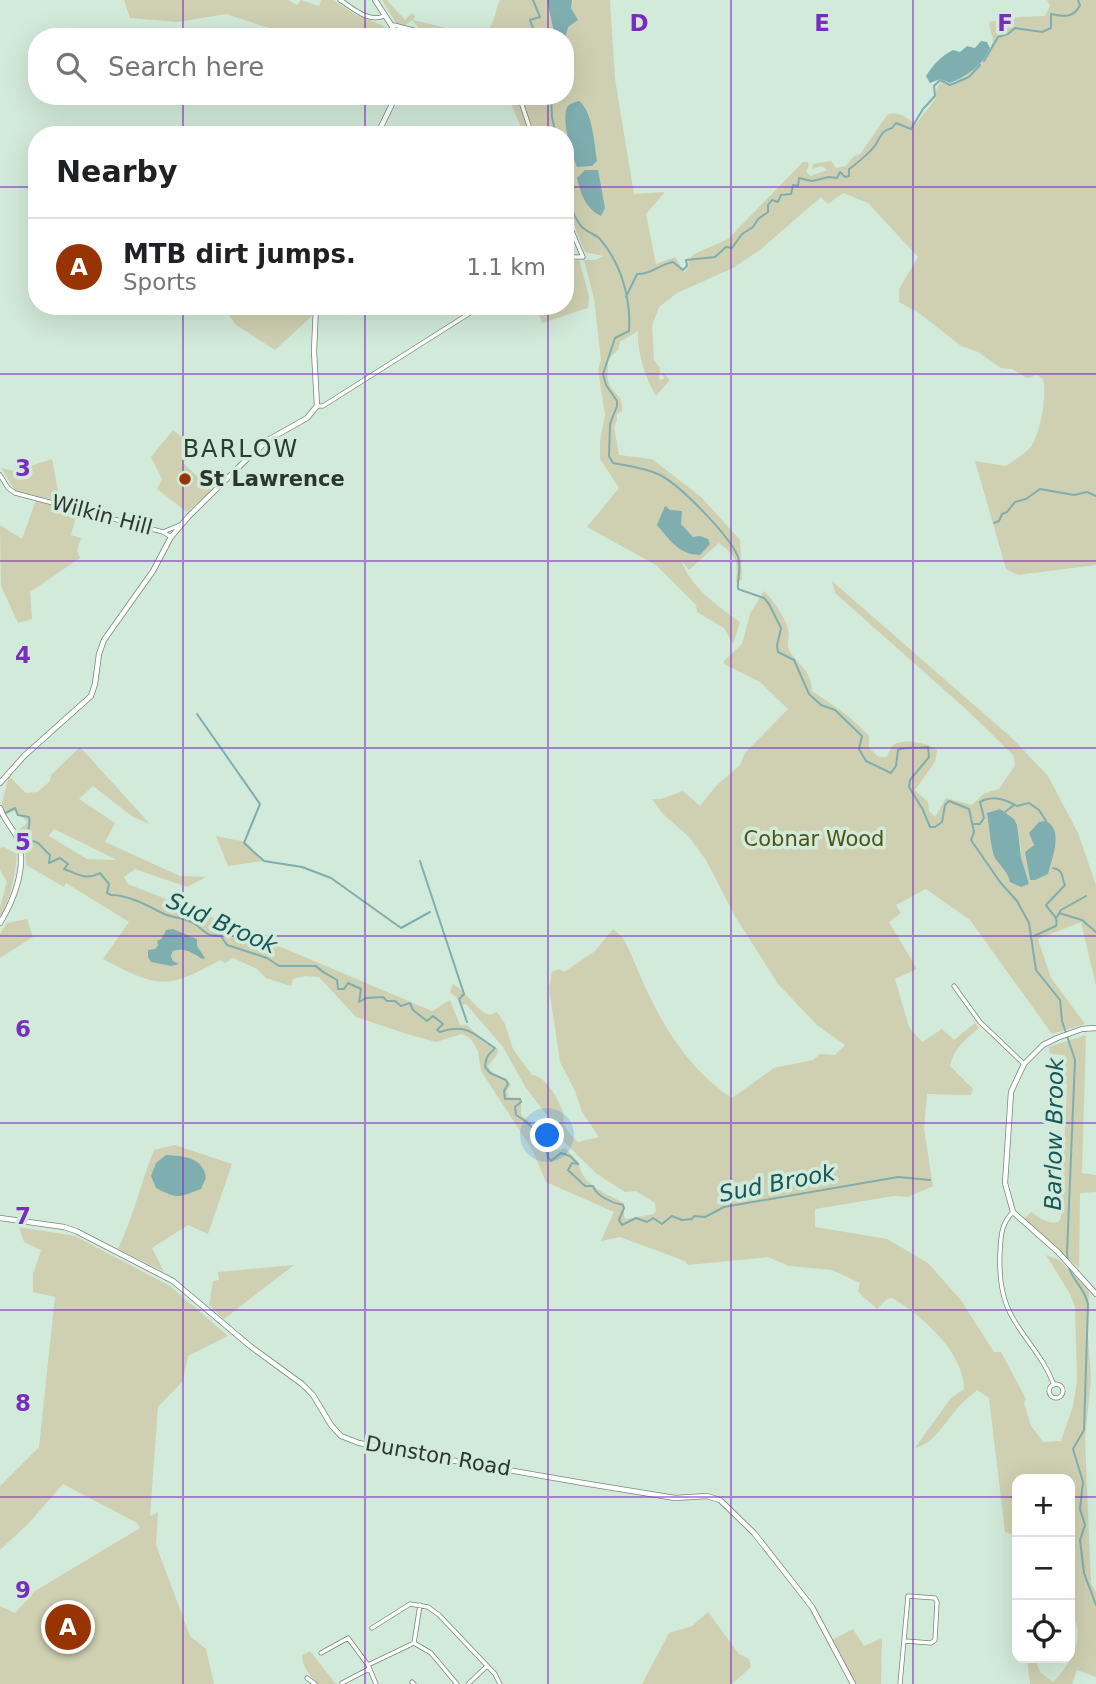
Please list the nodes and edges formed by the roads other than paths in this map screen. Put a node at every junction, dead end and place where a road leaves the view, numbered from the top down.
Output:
1 (340, 0) edge
2 (375, 0) edge
3 (384, 16) junction
4 (392, 27) joint
5 (405, 28) edge
6 (392, 105) edge
7 (524, 105) edge
8 (381, 126) edge
9 (530, 126) edge
10 (574, 236) edge
11 (574, 257) edge
12 (316, 315) edge
13 (467, 315) edge
14 (317, 405) junction
15 (0, 475) edge
16 (181, 525) junction
17 (163, 531) junction
18 (171, 537) junction
19 (0, 783) edge
20 (0, 808) edge
21 (0, 923) edge
22 (954, 986) dead end
23 (1093, 1028) edge
24 (1024, 1064) junction
25 (1013, 1212) junction
26 (0, 1218) edge
27 (1096, 1294) edge
28 (1054, 1385) dead end
29 (420, 1605) junction
30 (372, 1628) dead end
31 (905, 1641) junction
32 (414, 1643) junction
33 (321, 1653) dead end
34 (488, 1666) junction
35 (369, 1667) junction
36 (307, 1678) dead end
37 (342, 1683) edge
38 (315, 1684) edge
39 (376, 1684) edge
40 (457, 1684) edge
41 (468, 1684) edge
42 (500, 1684) edge
43 (853, 1684) edge
44 (900, 1684) edge

1 - 3 street
2 - 3 main road
3 - 4 main road
4 - 5 street
6 - 8 main road
7 - 9 street
10 - 11 street
12 - 14 main road
13 - 14 street
14 - 16 main road
15 - 17 street, Wilkin Hill
16 - 17 street
16 - 18 main road
17 - 18 street, Wilkin Hill
18 - 19 main road
20 - 21 main road
22 - 24 street
23 - 24 main road
24 - 25 main road
25 - 27 main road
25 - 28 street
26 - 43 main road, Dunston Road
29 - 30 street
29 - 32 street
29 - 34 street
31 - 31 street
31 - 44 street
32 - 35 street
32 - 40 street
33 - 35 street
34 - 41 street
34 - 42 street
35 - 37 street
35 - 39 street
36 - 38 street

